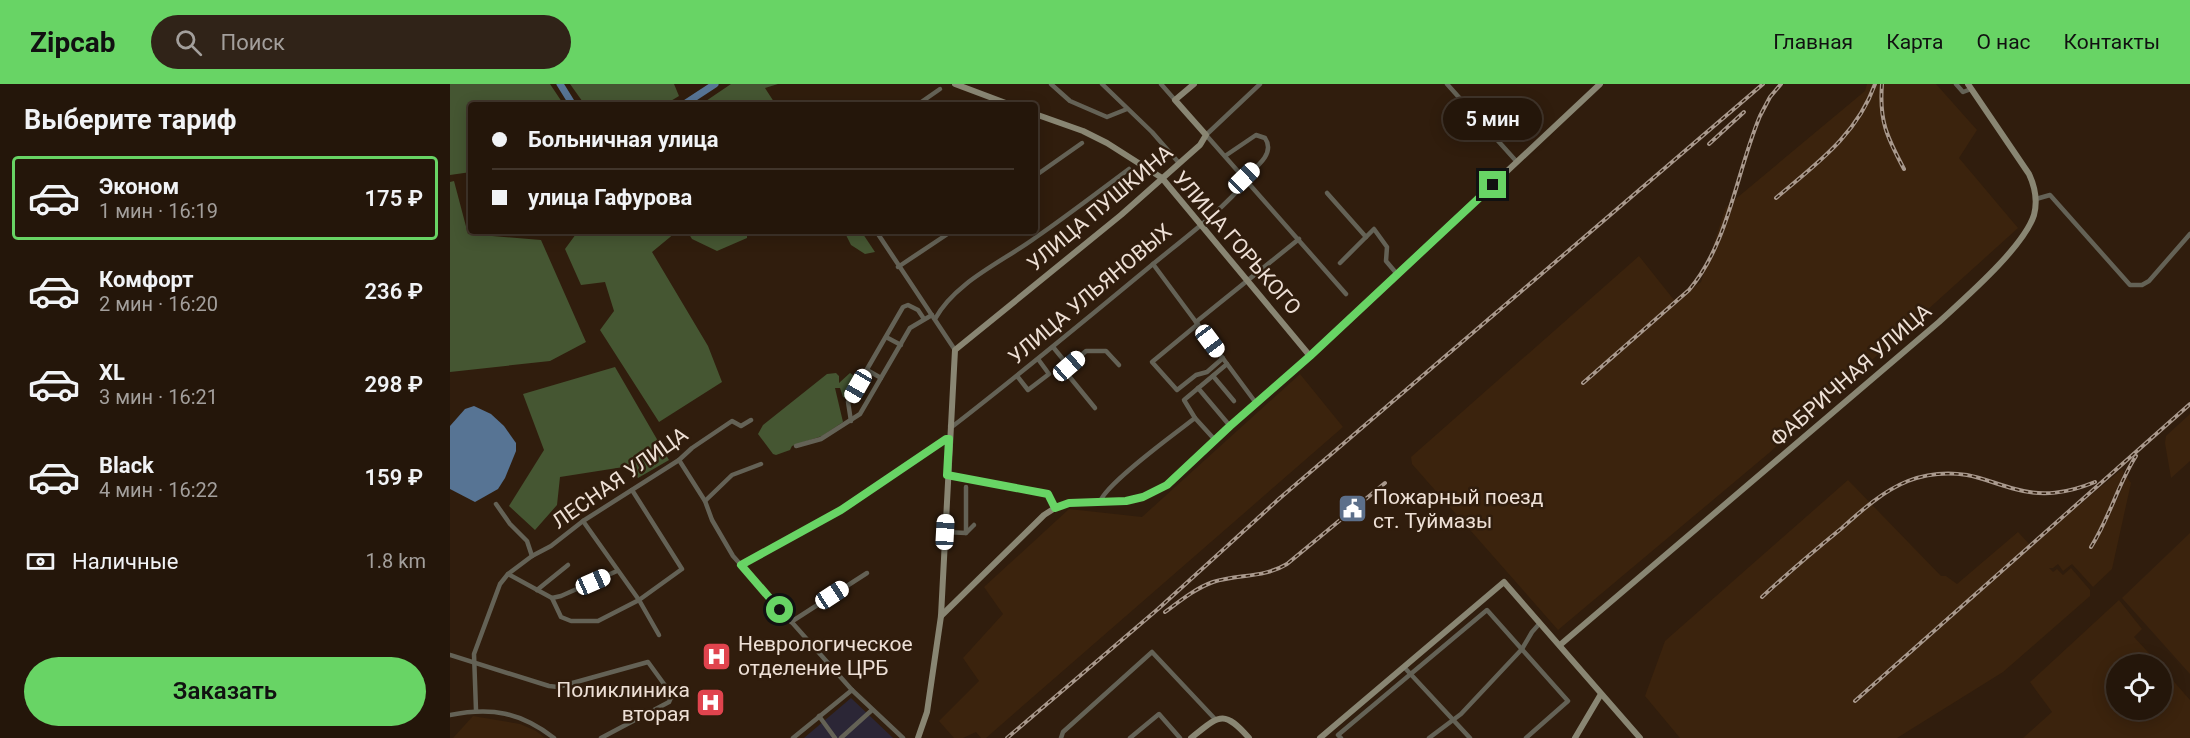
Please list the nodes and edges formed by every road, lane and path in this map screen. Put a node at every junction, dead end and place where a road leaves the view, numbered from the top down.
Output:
1 (955, 84) edge
2 (1051, 84) edge
3 (1102, 84) edge
4 (1161, 84) edge
5 (1194, 84) edge
6 (1260, 84) edge
7 (1447, 84) edge
8 (1600, 84) edge
9 (1956, 84) edge
10 (1969, 87) edge
11 (940, 89) dead end
12 (1175, 100) junction
13 (921, 102) edge
14 (1003, 102) edge
15 (1127, 109) junction
16 (1038, 115) edge
17 (1206, 135) junction
18 (1082, 143) dead end
19 (1225, 156) junction
20 (1517, 162) junction
21 (1179, 163) junction
22 (1129, 169) dead end
23 (1038, 174) edge
24 (1162, 178) junction
25 (1245, 179) junction
26 (1327, 193) dead end
27 (2036, 199) junction
28 (1200, 225) junction
29 (878, 234) edge
30 (948, 234) edge
31 (2190, 234) edge
32 (1366, 237) junction
33 (1299, 239) junction
34 (1340, 262) dead end
35 (1153, 264) junction
36 (898, 267) junction
37 (1397, 274) junction
38 (1249, 280) junction
39 (1346, 294) dead end
40 (934, 317) junction
41 (924, 319) junction
42 (1197, 323) junction
43 (886, 337) junction
44 (901, 345) junction
45 (1053, 347) junction
46 (955, 350) junction
47 (1310, 356) junction
48 (1223, 358) junction
49 (1038, 359) junction
50 (1227, 364) junction
51 (1119, 365) dead end
52 (1069, 366) junction
53 (867, 370) junction
54 (1017, 376) junction
55 (1213, 376) junction
56 (881, 378) junction
57 (1198, 388) junction
58 (1234, 401) dead end
59 (1256, 403) junction
60 (1095, 408) dead end
61 (1196, 417) junction
62 (751, 420) dead end
63 (851, 421) junction
64 (950, 426) junction
65 (1230, 426) junction
66 (949, 439) junction
67 (1215, 440) junction
68 (796, 446) dead end
69 (679, 460) junction
70 (761, 465) dead end
71 (947, 475) junction
72 (966, 487) dead end
73 (632, 490) junction
74 (705, 501) junction
75 (1100, 502) junction
76 (496, 504) dead end
77 (1055, 508) junction
78 (583, 520) junction
79 (974, 525) dead end
80 (945, 532) junction
81 (966, 532) junction
82 (532, 556) junction
83 (568, 565) dead end
84 (741, 565) junction
85 (618, 572) junction
86 (867, 573) dead end
87 (508, 574) junction
88 (537, 590) junction
89 (552, 598) junction
90 (639, 600) junction
91 (941, 616) junction
92 (791, 622) junction
93 (1540, 623) junction
94 (659, 635) dead end
95 (1560, 645) junction
96 (1522, 649) junction
97 (450, 655) edge
98 (474, 662) junction
99 (1404, 667) junction
100 (1411, 674) junction
101 (852, 690) junction
102 (1601, 694) junction
103 (476, 710) junction
104 (872, 710) junction
105 (450, 715) edge
106 (819, 716) junction
107 (1215, 719) junction
108 (1452, 719) junction
109 (554, 738) edge
110 (601, 738) edge
111 (793, 738) edge
112 (835, 738) edge
113 (841, 738) edge
114 (903, 738) edge
115 (918, 738) edge
116 (1061, 738) edge
117 (1130, 738) edge
118 (1180, 738) edge
119 (1191, 738) edge
120 (1249, 738) edge
121 (1320, 738) edge
122 (1341, 738) edge
123 (1429, 738) edge
124 (1470, 738) edge
125 (1526, 738) edge
126 (1575, 738) edge
127 (1640, 738) edge

1 - 14 main road
2 - 15 street
3 - 15 street
4 - 12 street
5 - 12 main road
6 - 17 street, УЛИЦА ПУШКИНА
7 - 20 street
8 - 20 main road
9 - 10 street
10 - 27 main road
11 - 13 street
12 - 17 main road
15 - 21 street
16 - 24 main road, УЛИЦА ГОРЬКОГО
17 - 19 street
17 - 21 main road, УЛИЦА ПУШКИНА
18 - 23 street
19 - 25 street
19 - 25 street, УЛИЦА УЛЬЯНОВЫХ
20 - 37 main road
21 - 24 main road, УЛИЦА ПУШКИНА
22 - 40 street
24 - 28 main road, УЛИЦА ГОРЬКОГО
24 - 46 main road, УЛИЦА ПУШКИНА
25 - 28 street, УЛИЦА УЛЬЯНОВЫХ
25 - 33 street
26 - 32 street
27 - 31 street
27 - 95 main road, ФАБРИЧНАЯ УЛИЦА
28 - 35 street, УЛИЦА УЛЬЯНОВЫХ
28 - 38 main road, УЛИЦА ГОРЬКОГО
29 - 36 street
30 - 36 street
32 - 34 street
32 - 37 street
33 - 38 street
33 - 39 street
35 - 42 street
35 - 45 street, УЛИЦА УЛЬЯНОВЫХ
36 - 40 street
37 - 47 main road
38 - 42 street
38 - 47 main road, УЛИЦА ГОРЬКОГО
40 - 41 street
40 - 46 street
41 - 43 street
41 - 44 street
42 - 48 street
42 - 48 street
43 - 44 street
43 - 53 street
44 - 56 street
45 - 49 street, УЛИЦА УЛЬЯНОВЫХ
45 - 52 street
46 - 64 main road
47 - 59 main road
48 - 50 street
49 - 54 street, УЛИЦА УЛЬЯНОВЫХ
49 - 54 street
50 - 55 street
50 - 59 street
51 - 52 street
52 - 60 street
53 - 56 street
53 - 63 street
54 - 64 street, УЛИЦА УЛЬЯНОВЫХ
55 - 57 street
55 - 58 street
56 - 63 street
57 - 61 street
57 - 65 street
59 - 65 main road
61 - 67 street
61 - 75 street
62 - 69 street, ЛЕСНАЯ УЛИЦА
63 - 68 street
64 - 66 main road
65 - 67 main road
66 - 71 main road
66 - 84 street
67 - 75 main road
69 - 73 street, ЛЕСНАЯ УЛИЦА
69 - 74 street
70 - 74 street
71 - 77 street
71 - 80 main road
72 - 81 street
73 - 78 street, ЛЕСНАЯ УЛИЦА
73 - 90 street
74 - 84 street
75 - 77 main road
76 - 82 street
77 - 91 main road
78 - 82 street, ЛЕСНАЯ УЛИЦА
78 - 85 street
79 - 81 street
80 - 81 street
80 - 91 main road
82 - 87 street, ЛЕСНАЯ УЛИЦА
83 - 88 street
84 - 92 street
85 - 89 street
85 - 90 street
86 - 92 street
87 - 88 street
87 - 98 street
88 - 89 street
89 - 90 street
90 - 94 street
91 - 115 main road
92 - 101 street
93 - 95 main road
93 - 96 street
93 - 99 main road
95 - 102 main road
96 - 100 street
96 - 108 street
96 - 125 street
97 - 98 street
98 - 103 street
98 - 110 street
99 - 100 street
99 - 121 main road
100 - 108 street
100 - 122 street
101 - 104 street
101 - 106 street
102 - 126 main road
102 - 127 main road
103 - 105 street
103 - 109 street
104 - 113 street
104 - 114 street
106 - 111 street
106 - 112 street
107 - 116 street
107 - 119 main road
107 - 120 main road
108 - 123 street
108 - 124 street
117 - 118 street

